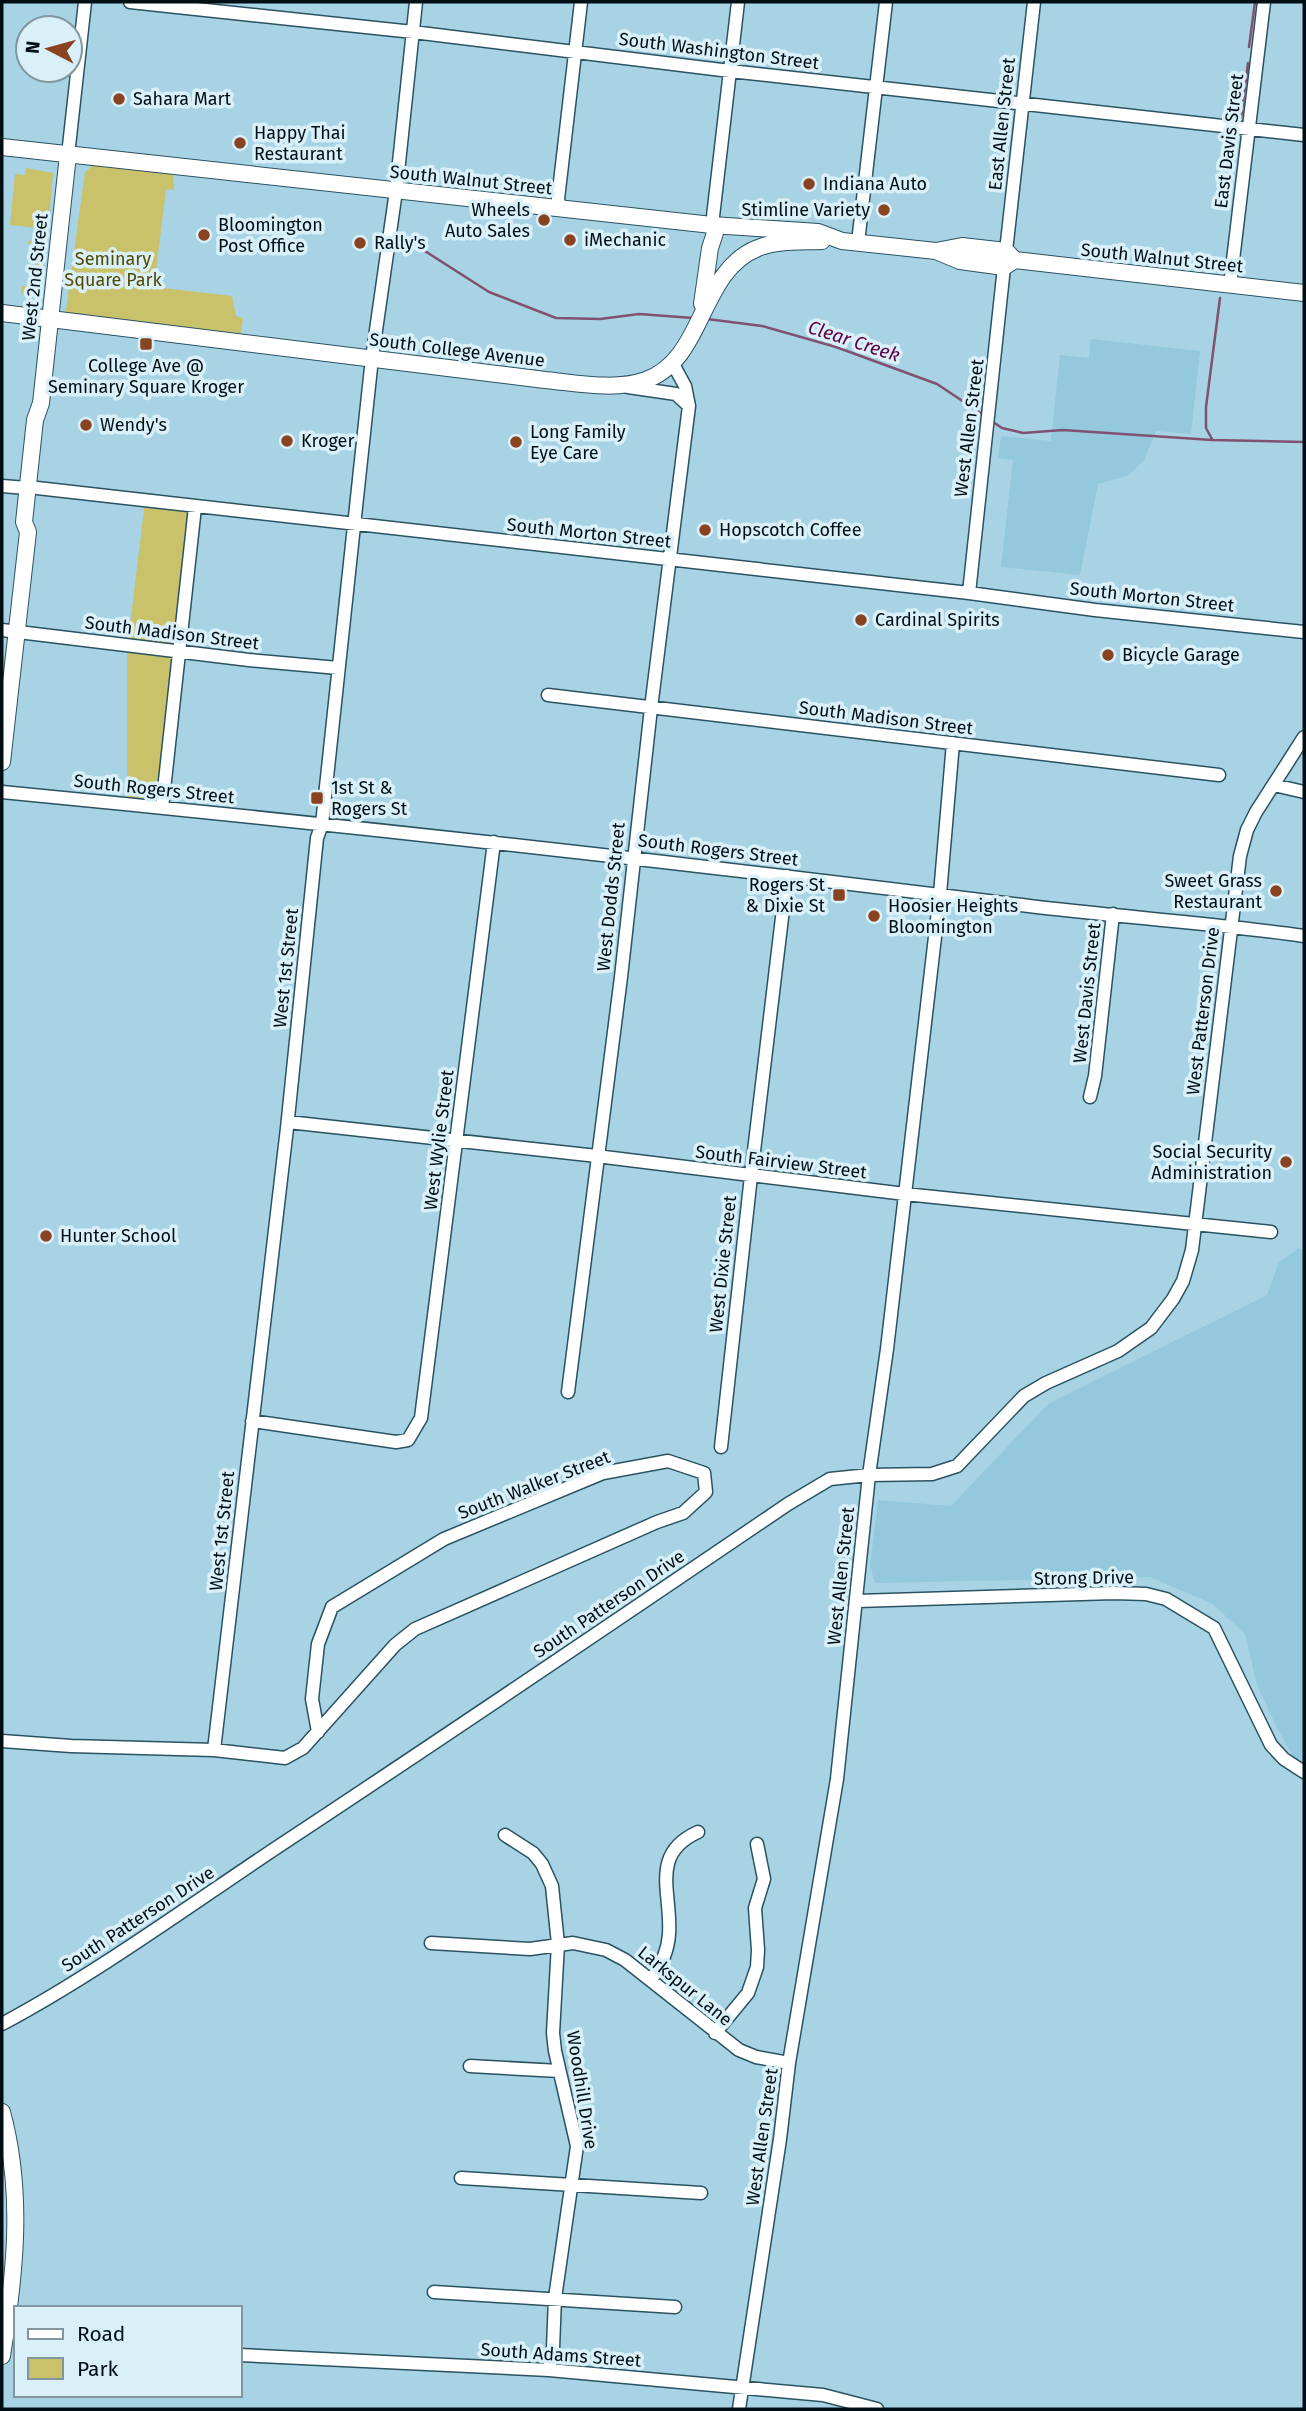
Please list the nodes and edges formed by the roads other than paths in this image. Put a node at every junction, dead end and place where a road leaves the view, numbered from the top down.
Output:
1 (85, 2) edge
2 (130, 2) edge
3 (416, 2) edge
4 (581, 2) edge
5 (738, 2) edge
6 (886, 2) edge
7 (1034, 2) edge
8 (1264, 2) edge
9 (413, 32) junction
10 (576, 52) junction
11 (730, 71) junction
12 (876, 88) junction
13 (1022, 104) junction
14 (1248, 129) junction
15 (1304, 135) edge
16 (2, 147) edge
17 (68, 155) junction
18 (396, 191) junction
19 (560, 208) junction
20 (706, 224) junction
21 (850, 241) junction
22 (1008, 259) junction
23 (1230, 285) junction
24 (1304, 293) edge
25 (707, 296) junction
26 (2, 313) edge
27 (50, 318) junction
28 (372, 358) junction
29 (673, 364) junction
30 (615, 386) junction
31 (689, 406) junction
32 (2, 485) edge
33 (32, 488) junction
34 (195, 507) junction
35 (354, 523) junction
36 (670, 559) junction
37 (969, 593) junction
38 (9, 631) edge
39 (1304, 632) edge
40 (179, 650) junction
41 (338, 668) junction
42 (548, 695) dead end
43 (650, 708) junction
44 (1304, 737) edge
45 (953, 743) junction
46 (2, 762) edge
47 (1219, 775) dead end
48 (1274, 785) junction
49 (2, 792) edge
50 (1304, 792) edge
51 (162, 808) junction
52 (322, 824) junction
53 (494, 842) junction
54 (635, 858) junction
55 (787, 876) junction
56 (940, 894) junction
57 (1113, 914) junction
58 (1231, 925) junction
59 (1304, 936) edge
60 (1090, 1097) dead end
61 (288, 1122) junction
62 (457, 1140) junction
63 (597, 1156) junction
64 (751, 1176) junction
65 (905, 1194) junction
66 (1195, 1223) junction
67 (1271, 1232) dead end
68 (568, 1392) dead end
69 (252, 1421) junction
70 (721, 1447) dead end
71 (869, 1475) junction
72 (857, 1601) junction
73 (318, 1732) junction
74 (2, 1741) edge
75 (214, 1750) junction
76 (1304, 1772) edge
77 (698, 1832) dead end
78 (505, 1835) dead end
79 (757, 1844) dead end
80 (430, 1943) dead end
81 (558, 1944) junction
82 (650, 1980) junction
83 (2, 2024) edge
84 (715, 2033) junction
85 (789, 2063) junction
86 (470, 2066) dead end
87 (559, 2071) junction
88 (2, 2112) edge
89 (461, 2178) dead end
90 (572, 2187) junction
91 (701, 2193) dead end
92 (434, 2292) dead end
93 (555, 2298) junction
94 (675, 2307) dead end
95 (6, 2346) edge
96 (242, 2355) edge
97 (549, 2370) junction
98 (741, 2386) junction
99 (739, 2409) edge
100 (877, 2409) edge

1 - 17 street
2 - 9 street, South Washington Street
3 - 9 street, West 1st Street
4 - 10 street
5 - 11 street
6 - 12 street
7 - 13 street, East Allen Street
8 - 14 street, East Davis Street
9 - 10 street, South Washington Street
9 - 18 street, West 1st Street
10 - 11 street, South Washington Street
10 - 19 street
11 - 12 street, South Washington Street
11 - 20 street
12 - 13 street, South Washington Street
12 - 21 street
13 - 14 street, South Washington Street
13 - 22 street, East Allen Street
14 - 15 street, South Washington Street
14 - 23 street, East Davis Street
16 - 17 main road, South Walnut Street
17 - 18 main road, South Walnut Street
17 - 27 main road, West 2nd Street
18 - 19 main road, South Walnut Street
18 - 28 street, West 1st Street
19 - 20 main road, South Walnut Street
20 - 21 main road, South Walnut Street
20 - 25 main road
21 - 22 main road, South Walnut Street
21 - 25 main road
22 - 23 main road, South Walnut Street
22 - 37 street, West Allen Street
23 - 24 main road, South Walnut Street
25 - 29 main road, South College Avenue
26 - 27 main road, South College Avenue
27 - 28 main road, South College Avenue
27 - 33 main road, West 2nd Street
28 - 30 main road, South College Avenue
28 - 35 street, West 1st Street
29 - 30 main road, South College Avenue
29 - 31 street, West Dodds Street
30 - 31 street
31 - 36 street, West Dodds Street
32 - 33 street, South Morton Street
33 - 34 street, South Morton Street
33 - 38 main road, West 2nd Street
34 - 35 street, South Morton Street
34 - 40 street
35 - 36 street, South Morton Street
35 - 41 street, West 1st Street
36 - 37 street, South Morton Street
36 - 43 street, West Dodds Street
37 - 39 street, South Morton Street
38 - 40 street, South Madison Street
38 - 46 main road, West 2nd Street
40 - 41 street, South Madison Street
40 - 51 street
41 - 52 street, West 1st Street
42 - 43 street, South Madison Street
43 - 45 street, South Madison Street
43 - 54 street, West Dodds Street
44 - 48 street, West Patterson Drive
45 - 47 street, South Madison Street
45 - 56 street, West Allen Street
48 - 50 street
48 - 58 street, West Patterson Drive
49 - 51 street, South Rogers Street
51 - 52 street, South Rogers Street
52 - 53 street, South Rogers Street
52 - 61 street, West 1st Street
53 - 54 street, South Rogers Street
53 - 62 street, West Wylie Street
54 - 55 street, South Rogers Street
54 - 63 street, West Dodds Street
55 - 56 street, South Rogers Street
55 - 64 street, West Dixie Street
56 - 57 street, South Rogers Street
56 - 65 street, West Allen Street
57 - 58 street, South Rogers Street
57 - 60 street, West Davis Street
58 - 59 street, South Rogers Street
58 - 66 street, West Patterson Drive
61 - 62 street, South Fairview Street
61 - 69 street, West 1st Street
62 - 63 street, South Fairview Street
62 - 69 street, West Wylie Street
63 - 64 street, South Fairview Street
63 - 68 street, West Dodds Street
64 - 65 street, South Fairview Street
64 - 70 street, West Dixie Street
65 - 66 street, South Fairview Street
65 - 71 street, West Allen Street
66 - 67 street, South Fairview Street
66 - 71 street, South Patterson Drive
69 - 75 street, West 1st Street
71 - 72 street, West Allen Street
71 - 83 street, South Patterson Drive
72 - 76 street, Strong Drive
72 - 85 street, West Allen Street
73 - 73 street, South Walker Street
73 - 75 street, South Walker Street
74 - 75 street, South Walker Street
77 - 82 street
78 - 81 street, Woodhill Drive
79 - 84 street
80 - 81 street, Larkspur Lane
81 - 82 street, Larkspur Lane
81 - 87 street, Woodhill Drive
82 - 84 street, Larkspur Lane
84 - 85 street, Larkspur Lane
85 - 98 street, West Allen Street
86 - 87 street
87 - 90 street, Woodhill Drive
88 - 95 main road
89 - 90 street
90 - 91 street
90 - 93 street, Woodhill Drive
92 - 93 street
93 - 94 street
93 - 97 street, Woodhill Drive
96 - 97 street, South Adams Street
97 - 98 street, South Adams Street
98 - 99 street, West Allen Street
98 - 100 street, South Adams Street

